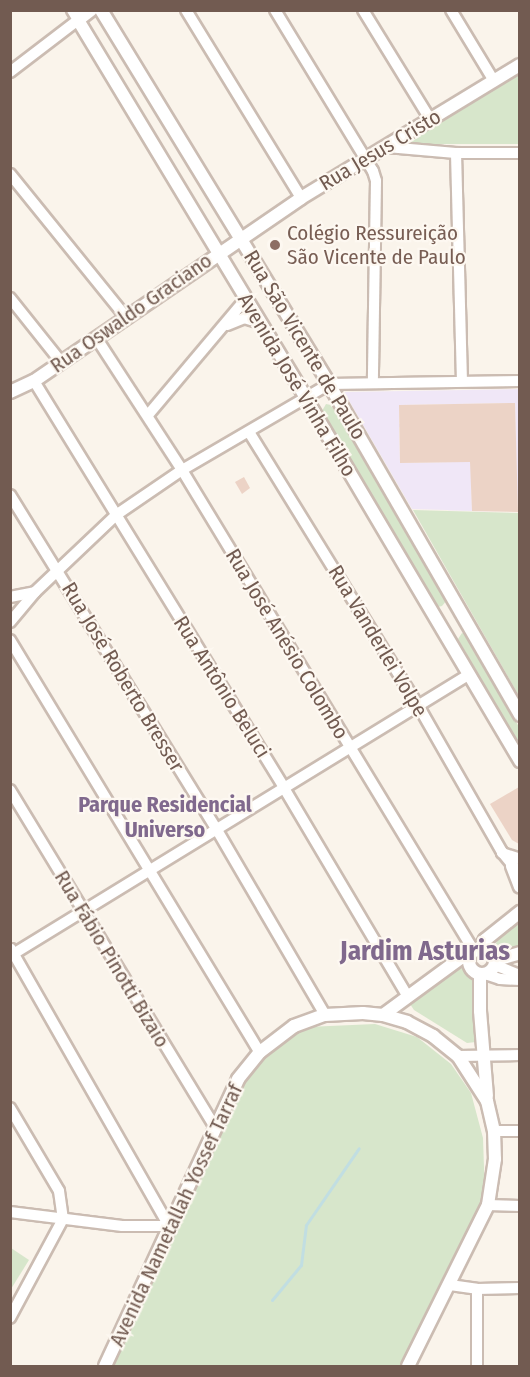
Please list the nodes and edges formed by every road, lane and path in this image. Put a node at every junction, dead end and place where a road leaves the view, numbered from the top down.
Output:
1 (91, 10) edge
2 (101, 10) edge
3 (186, 10) edge
4 (275, 10) edge
5 (363, 10) edge
6 (451, 10) edge
7 (75, 15) edge
8 (519, 65) edge
9 (10, 72) edge
10 (494, 81) junction
11 (430, 119) junction
12 (387, 147) junction
13 (456, 153) junction
14 (519, 153) edge
15 (367, 157) junction
16 (10, 174) edge
17 (301, 198) junction
18 (241, 237) junction
19 (218, 253) junction
20 (10, 298) edge
21 (245, 300) junction
22 (126, 317) junction
23 (260, 323) junction
24 (219, 330) junction
25 (97, 339) junction
26 (62, 362) junction
27 (34, 381) junction
28 (462, 381) junction
29 (519, 381) edge
30 (373, 383) junction
31 (329, 384) junction
32 (16, 390) edge
33 (305, 397) junction
34 (10, 400) edge
35 (148, 415) junction
36 (249, 432) junction
37 (182, 470) junction
38 (10, 495) edge
39 (14, 507) edge
40 (116, 515) junction
41 (59, 572) junction
42 (35, 592) junction
43 (10, 597) edge
44 (457, 609) junction
45 (438, 621) junction
46 (10, 622) edge
47 (468, 627) junction
48 (10, 640) edge
49 (449, 640) junction
50 (468, 675) junction
51 (419, 707) junction
52 (519, 715) edge
53 (350, 748) junction
54 (519, 759) edge
55 (284, 788) junction
56 (10, 790) edge
57 (217, 830) junction
58 (517, 866) edge
59 (151, 869) junction
60 (519, 887) edge
61 (81, 911) junction
62 (519, 912) edge
63 (475, 952) junction
64 (11, 953) edge
65 (519, 953) edge
66 (496, 962) junction
67 (483, 974) junction
68 (519, 975) edge
69 (519, 980) edge
70 (407, 995) junction
71 (383, 1015) junction
72 (324, 1016) junction
73 (483, 1049) junction
74 (260, 1052) junction
75 (519, 1055) edge
76 (464, 1056) junction
77 (487, 1101) junction
78 (10, 1108) edge
79 (215, 1127) junction
80 (494, 1131) junction
81 (519, 1131) edge
82 (488, 1205) junction
83 (519, 1206) edge
84 (10, 1212) edge
85 (63, 1219) junction
86 (169, 1226) junction
87 (450, 1285) junction
88 (519, 1288) edge
89 (477, 1289) junction
90 (10, 1318) edge
91 (105, 1366) edge
92 (408, 1366) edge
93 (477, 1366) edge

1 - 7 street
2 - 18 street, Rua São Vicente de Paulo
3 - 17 street
4 - 15 street
5 - 11 street
6 - 10 street
7 - 9 street
7 - 19 street, Avenida José Vinha Filho
8 - 10 street, Rua Jesus Cristo
10 - 11 street, Rua Jesus Cristo
11 - 12 street, Rua Jesus Cristo
12 - 13 street
12 - 15 street, Rua Jesus Cristo
13 - 14 street
13 - 28 street
15 - 17 street, Rua Jesus Cristo
15 - 30 street
16 - 22 street
17 - 18 street, Rua Jesus Cristo
18 - 19 street, Rua Oswaldo Graciano
18 - 31 street, Rua São Vicente de Paulo
19 - 21 street, Avenida José Vinha Filho
19 - 22 street, Rua Oswaldo Graciano
20 - 26 street
21 - 23 street, Avenida José Vinha Filho
21 - 24 street
22 - 25 street, Rua Oswaldo Graciano
23 - 24 street
23 - 33 street, Avenida José Vinha Filho
24 - 35 street
25 - 26 street, Rua Oswaldo Graciano
25 - 35 street, Rua José Anésio Colombo
26 - 27 street, Rua Oswaldo Graciano
27 - 32 street, Rua Oswaldo Graciano
27 - 40 street, Rua Antônio Beluci
28 - 29 street
28 - 30 street
30 - 31 street
31 - 33 street
31 - 44 street, Rua São Vicente de Paulo
32 - 34 street, Rua Oswaldo Graciano
33 - 36 street
33 - 45 street, Avenida José Vinha Filho
35 - 37 street, Rua José Anésio Colombo
36 - 37 street
36 - 51 street, Rua Vanderlei Volpe
37 - 40 street
37 - 53 street, Rua José Anésio Colombo
38 - 39 street, Rua José Roberto Bresser
39 - 41 street, Rua José Roberto Bresser
40 - 41 street
40 - 55 street, Rua Antônio Beluci
41 - 42 street
41 - 57 street, Rua José Roberto Bresser
42 - 43 street
42 - 46 street
44 - 45 street
44 - 47 street, Rua São Vicente de Paulo
45 - 49 street, Avenida José Vinha Filho
47 - 49 street
47 - 52 street, Rua São Vicente de Paulo
48 - 59 street
49 - 50 street, Avenida José Vinha Filho
50 - 51 street
50 - 54 street, Avenida José Vinha Filho
51 - 53 street
51 - 58 street, Rua Vanderlei Volpe
53 - 55 street
53 - 63 street, Rua José Anésio Colombo
55 - 57 street
55 - 70 street, Rua Antônio Beluci
56 - 61 street, Rua Fábio Pinotti Bizaio
57 - 59 street
57 - 72 street, Rua José Roberto Bresser
58 - 60 street
59 - 61 street
59 - 74 street
61 - 64 street
61 - 79 street, Rua Fábio Pinotti Bizaio
62 - 63 street
63 - 66 street
63 - 67 street
63 - 70 street
64 - 86 street
65 - 66 street
66 - 67 street
66 - 68 street
67 - 69 street
67 - 73 street
70 - 71 street
71 - 72 street, Avenida Nametallah Yossef Tarraf
71 - 76 street, Avenida Nametallah Yossef Tarraf
72 - 74 street, Avenida Nametallah Yossef Tarraf
73 - 75 street
73 - 76 street
73 - 77 street
74 - 79 street, Avenida Nametallah Yossef Tarraf
76 - 77 street, Avenida Nametallah Yossef Tarraf
77 - 80 street, Avenida Nametallah Yossef Tarraf
78 - 85 street
79 - 86 street, Avenida Nametallah Yossef Tarraf
80 - 81 street
80 - 82 street, Avenida Nametallah Yossef Tarraf
82 - 83 street
82 - 87 street, Avenida Nametallah Yossef Tarraf
84 - 85 street
85 - 86 street
85 - 90 street
86 - 91 street, Avenida Nametallah Yossef Tarraf
87 - 89 street
87 - 92 street, Avenida Nametallah Yossef Tarraf
88 - 89 street
89 - 93 street

